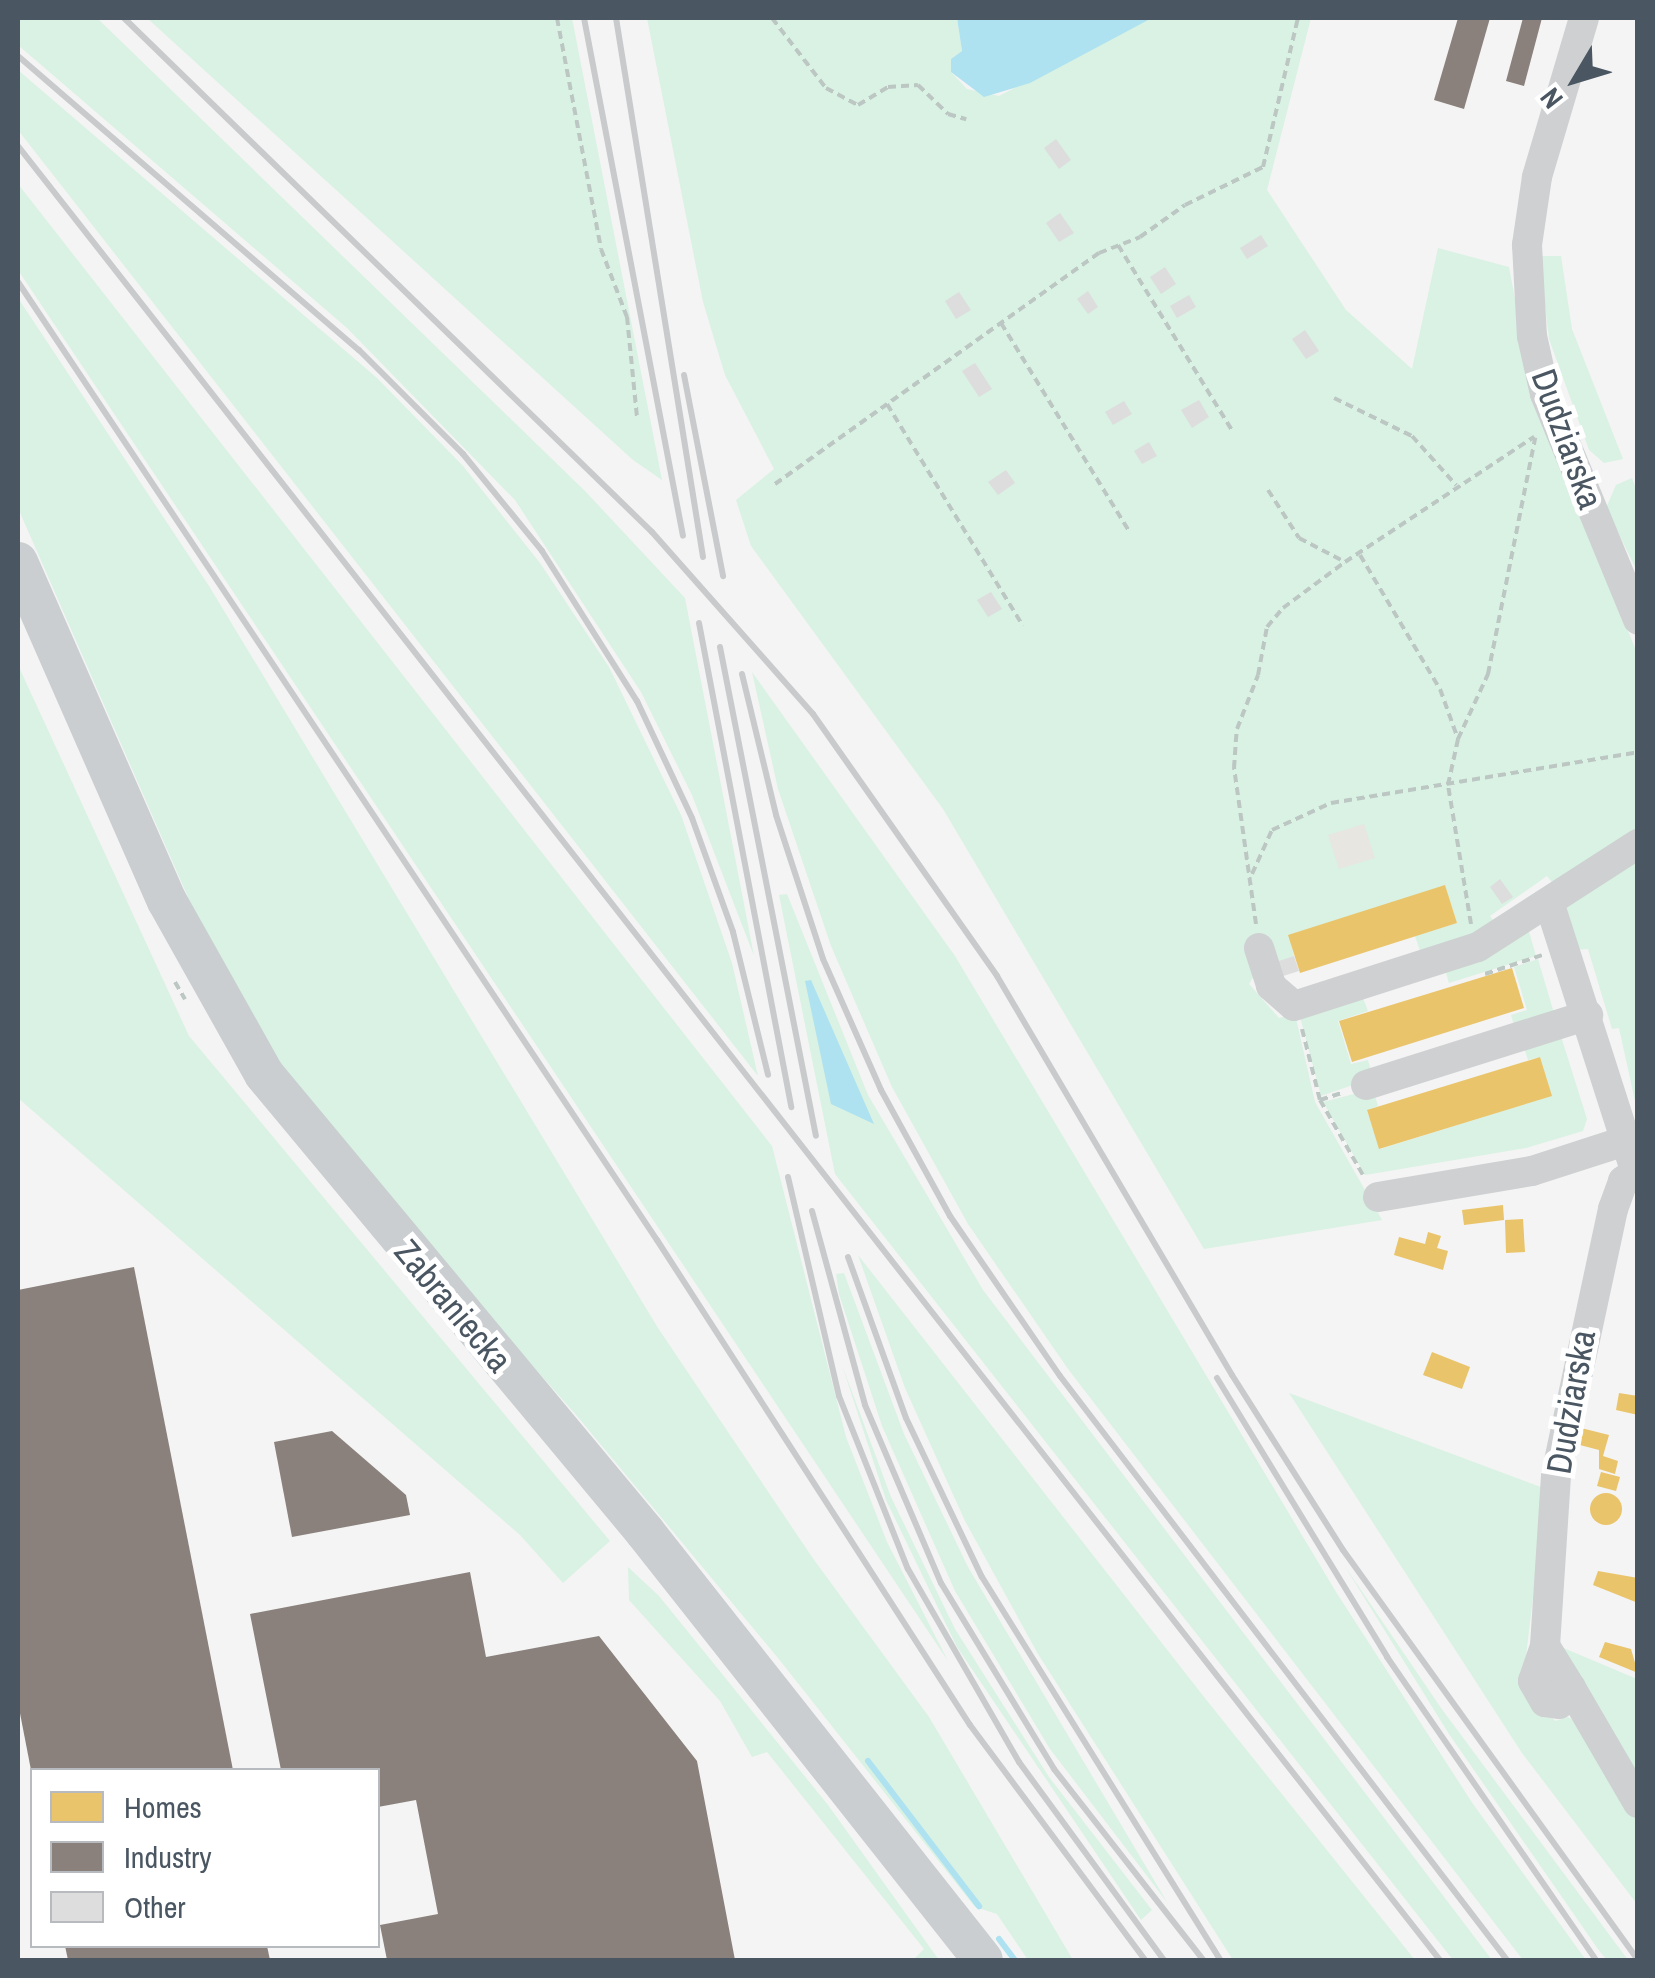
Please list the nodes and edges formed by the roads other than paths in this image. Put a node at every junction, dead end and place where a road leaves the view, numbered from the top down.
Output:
1 (1584, 18) edge
2 (23, 574) edge
3 (1638, 620) edge
4 (1638, 844) edge
5 (1548, 902) junction
6 (1258, 948) road end
7 (1588, 1015) junction
8 (1366, 1085) dead end
9 (1633, 1160) edge
10 (1377, 1187) road end
11 (1638, 1804) edge
12 (983, 1960) edge

1 - 3 street, Dudziarska
2 - 12 main road, Zabraniecka
4 - 5 street
5 - 6 street
5 - 7 street
7 - 8 street
7 - 9 street
9 - 10 street
9 - 11 street, Dudziarska

